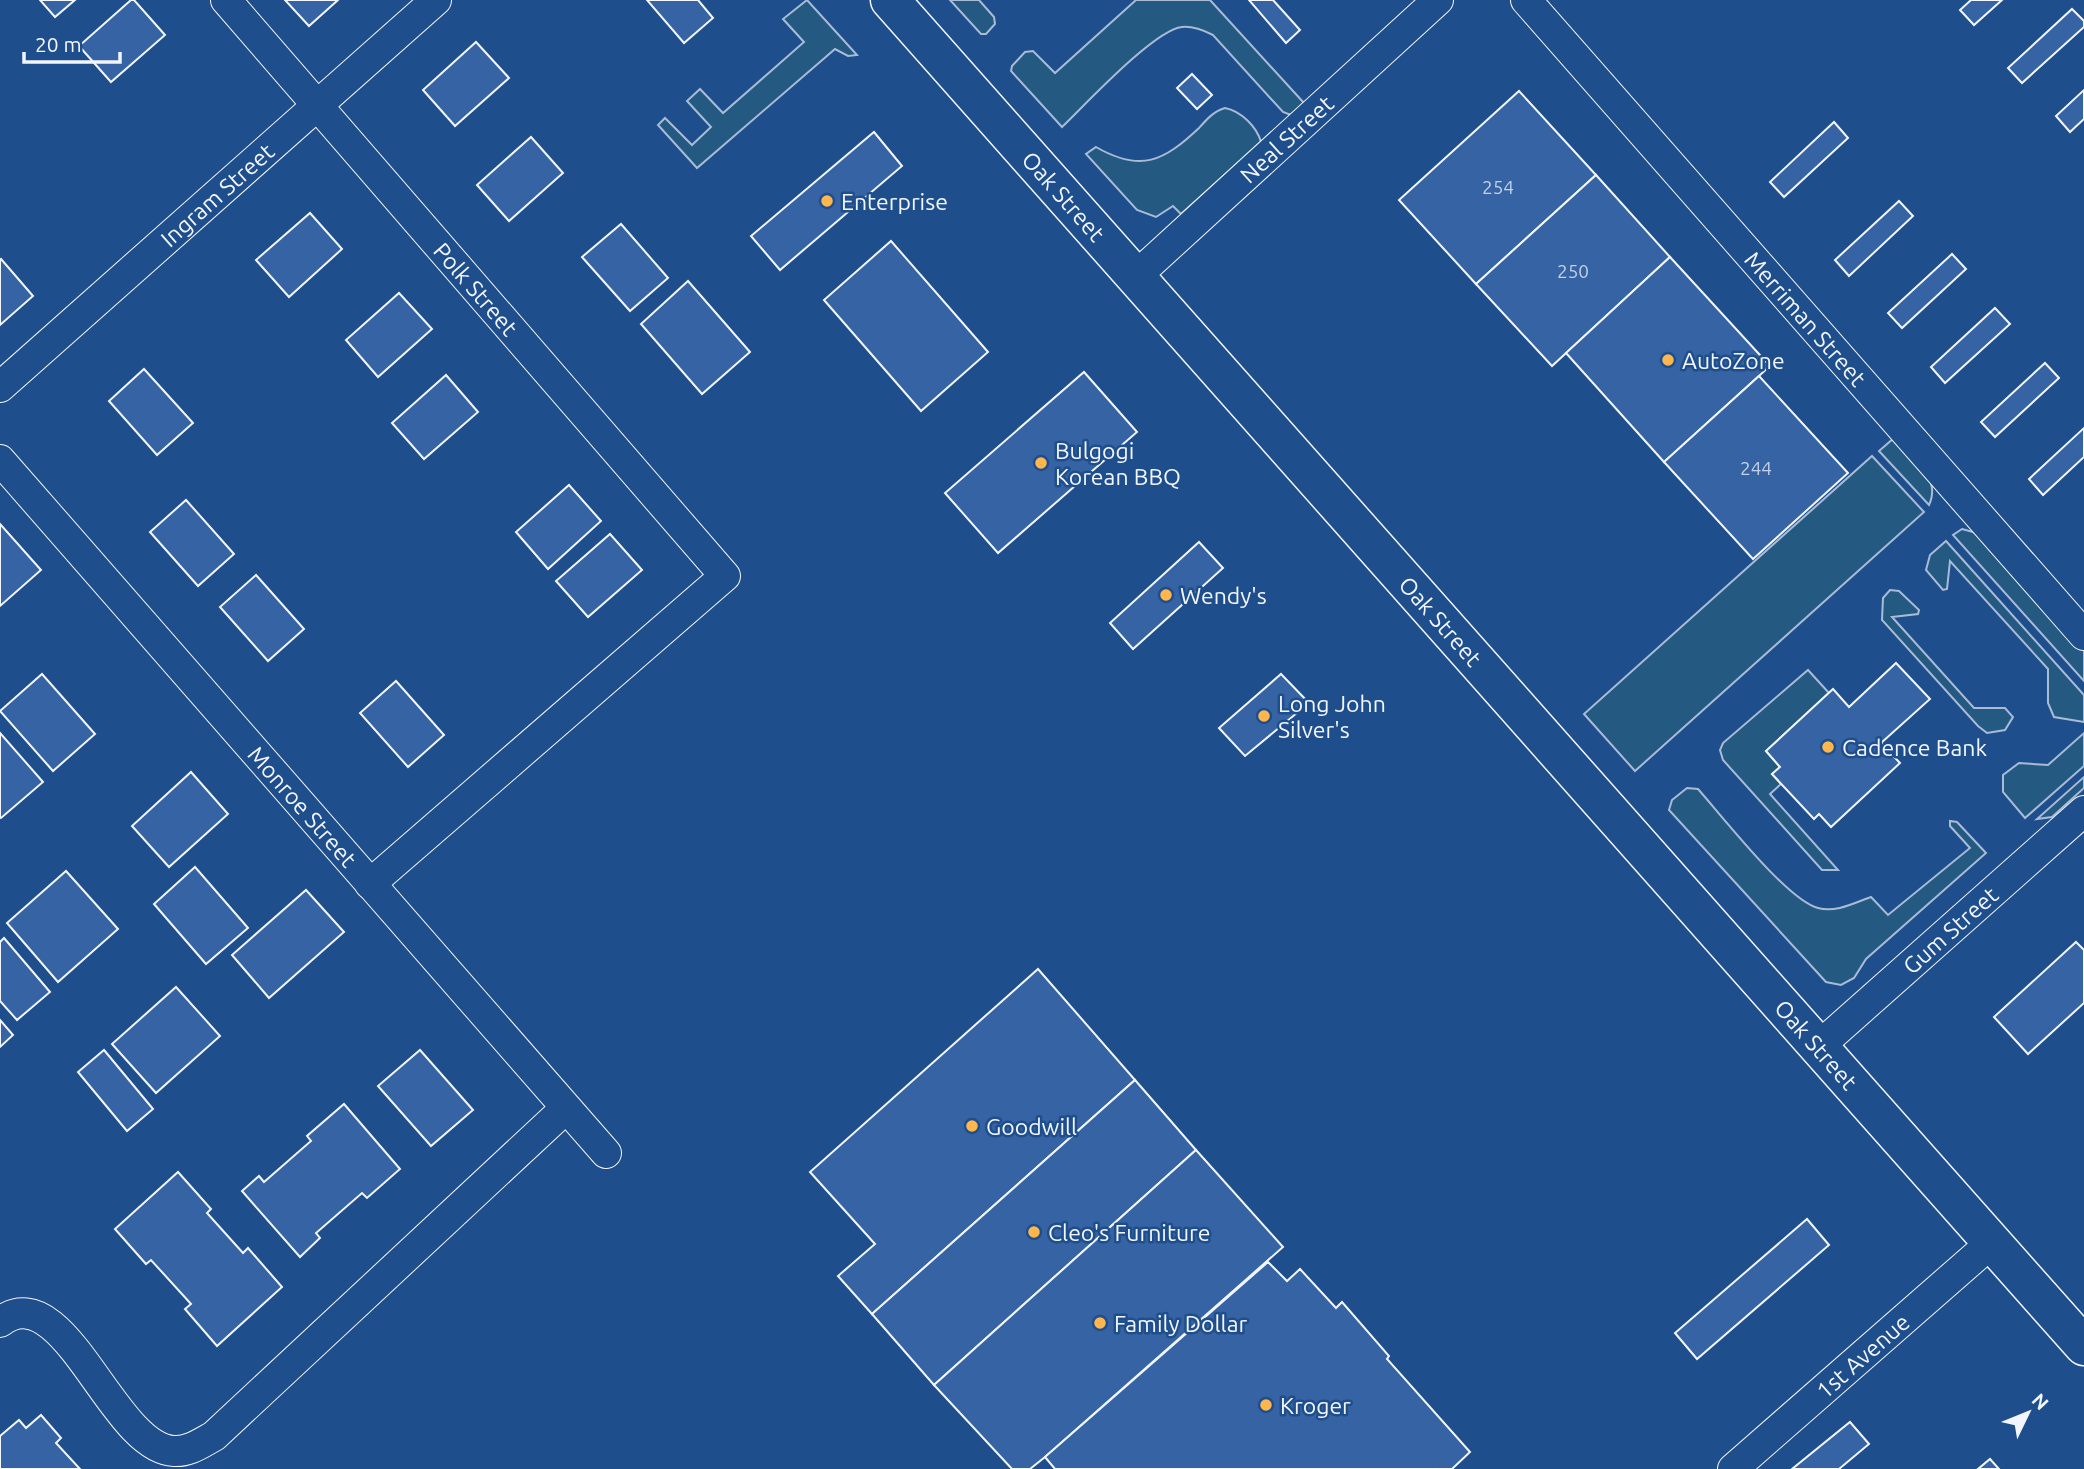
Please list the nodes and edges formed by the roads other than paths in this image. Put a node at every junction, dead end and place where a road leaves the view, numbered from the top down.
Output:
1 (226, 0) edge
2 (436, 0) edge
3 (890, 0) edge
4 (1438, 0) edge
5 (1526, 0) edge
6 (317, 107) junction
7 (1135, 277) junction
8 (0, 387) edge
9 (0, 460) edge
10 (2084, 635) edge
11 (2084, 811) edge
12 (370, 884) junction
13 (1817, 1048) junction
14 (565, 1109) junction
15 (606, 1153) dead end
16 (1990, 1244) junction
17 (0, 1322) edge
18 (2084, 1346) edge
19 (1733, 1469) edge

1 - 6 street, Polk Street
2 - 6 street, Ingram Street
3 - 7 highway, Oak Street
4 - 7 street, Neal Street
5 - 10 street, Merriman Street
6 - 8 street, Ingram Street
6 - 12 street, Polk Street
7 - 13 highway, Oak Street
9 - 12 street, Monroe Street
11 - 13 street, Gum Street
12 - 14 street, Monroe Street
13 - 16 highway, Oak Street
14 - 15 street, Monroe Street
14 - 17 street
16 - 18 highway, Oak Street
16 - 19 street, 1st Avenue

